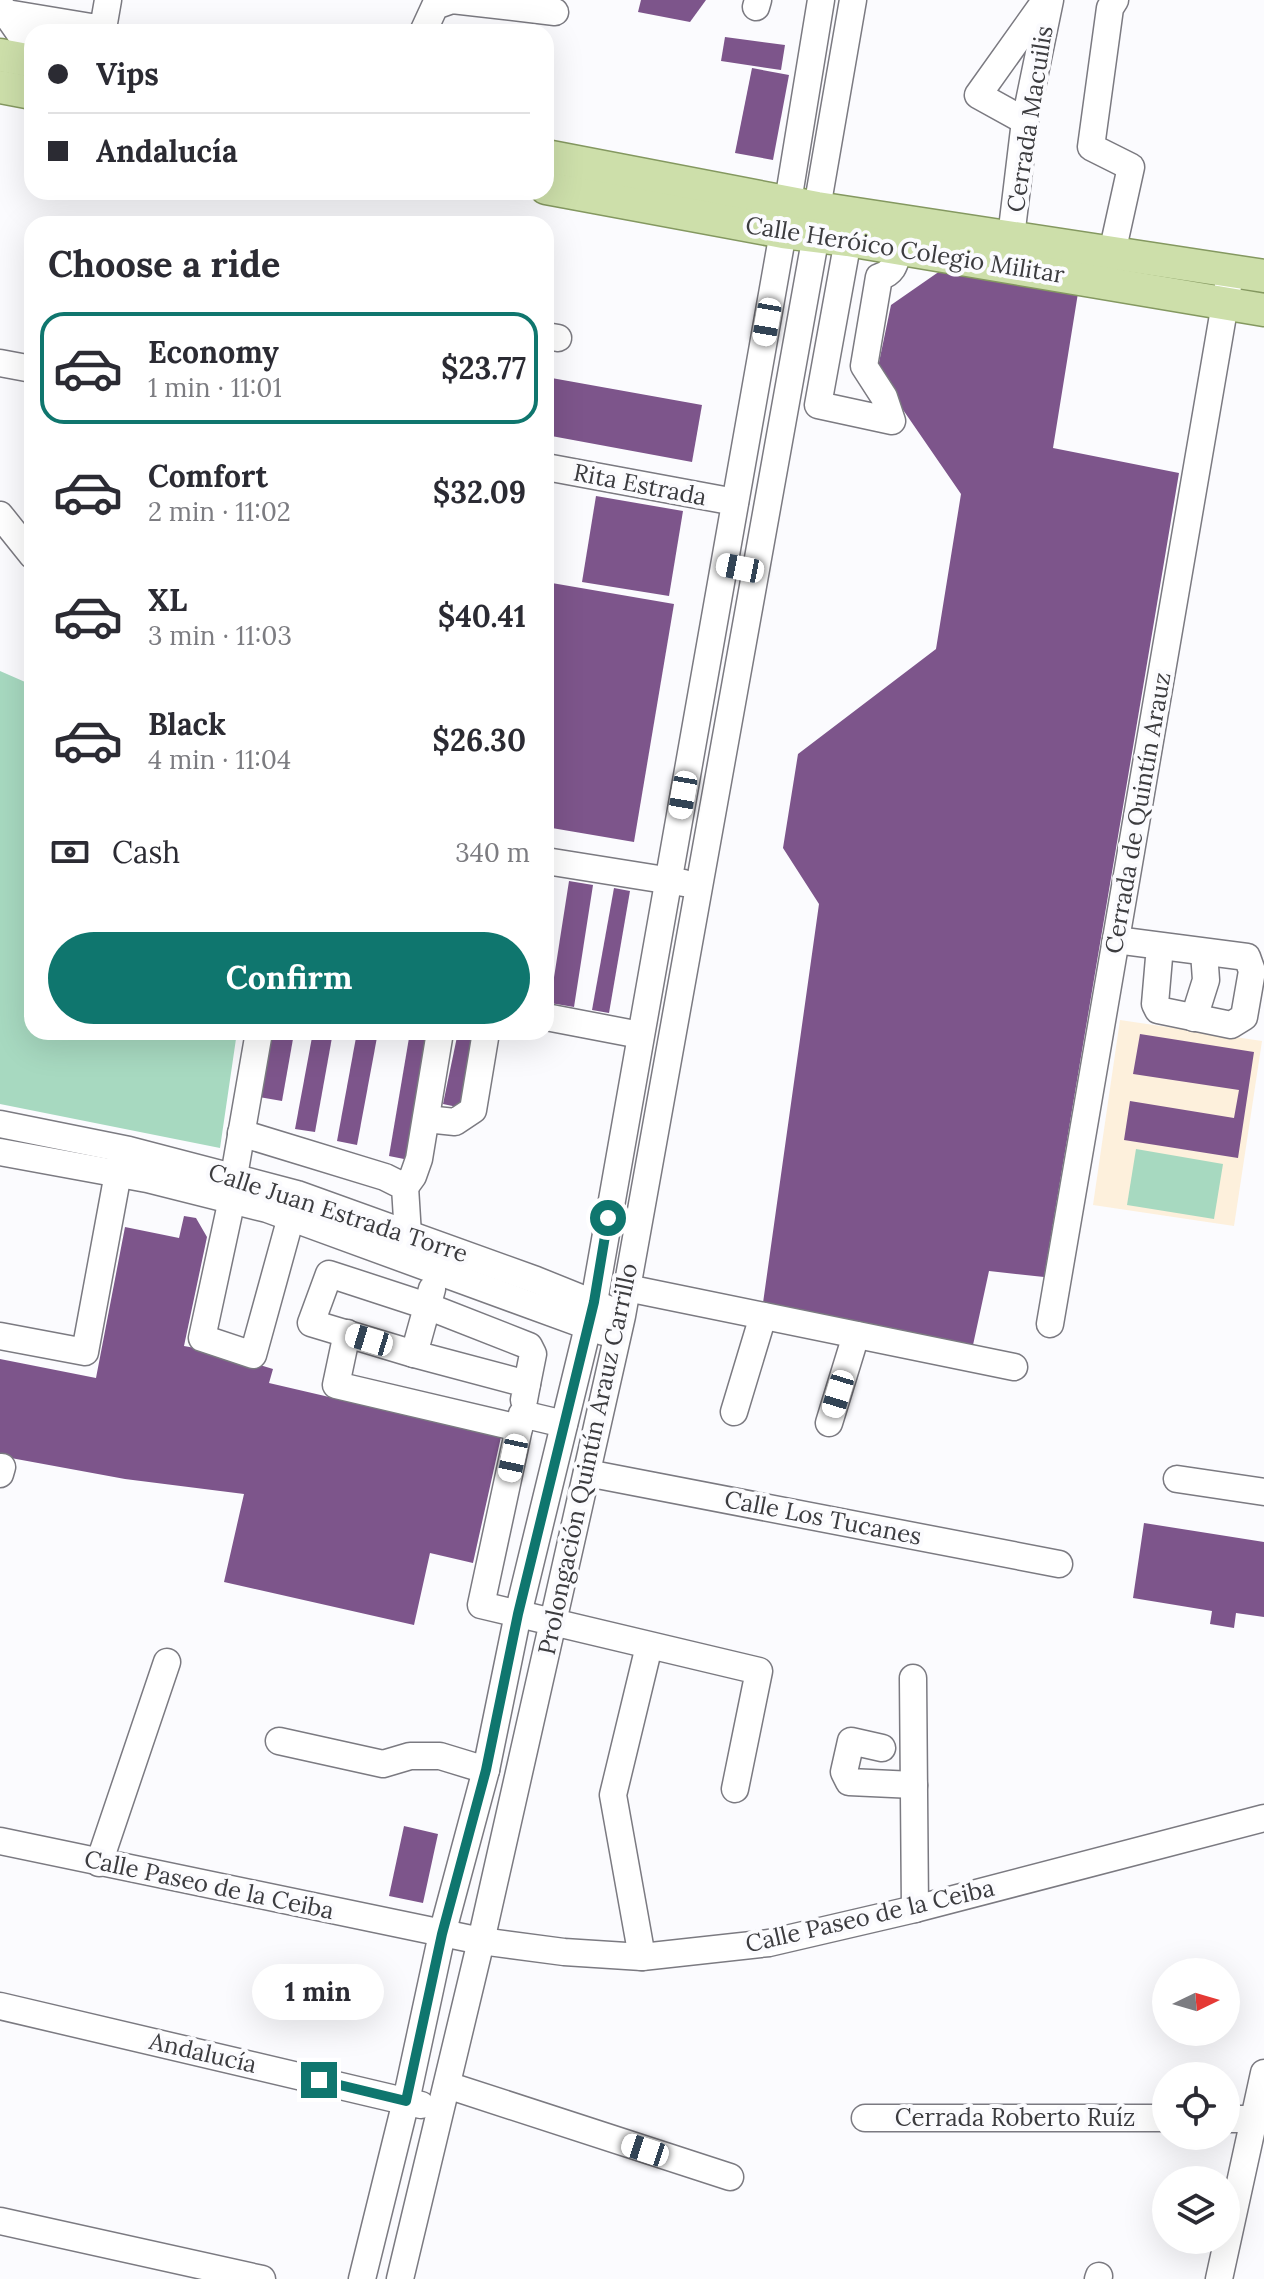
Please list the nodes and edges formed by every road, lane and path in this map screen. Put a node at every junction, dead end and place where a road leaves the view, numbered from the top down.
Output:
1 (108, 0) edge
2 (821, 0) edge
3 (853, 0) edge
4 (1048, 0) edge
5 (1115, 0) edge
6 (1, 10) edge
7 (555, 12) dead end
8 (76, 24) edge
9 (103, 24) edge
10 (427, 24) edge
11 (24, 40) edge
12 (0, 55) edge
13 (24, 60) edge
14 (0, 87) edge
15 (24, 92) edge
16 (1025, 121) junction
17 (554, 158) edge
18 (554, 189) edge
19 (801, 219) junction
20 (1011, 237) junction
21 (848, 240) junction
22 (899, 249) junction
23 (1112, 253) junction
24 (1264, 276) edge
25 (1228, 287) junction
26 (1264, 310) edge
27 (0, 363) edge
28 (24, 368) edge
29 (554, 468) edge
30 (735, 502) junction
31 (0, 515) edge
32 (24, 545) edge
33 (724, 565) junction
34 (755, 571) junction
35 (554, 862) edge
36 (667, 881) junction
37 (699, 886) junction
38 (1116, 940) junction
39 (1160, 946) junction
40 (1204, 952) junction
41 (1194, 1018) junction
42 (554, 1019) edge
43 (640, 1035) junction
44 (258, 1040) edge
45 (439, 1040) edge
46 (485, 1040) edge
47 (627, 1107) junction
48 (658, 1112) junction
49 (426, 1119) junction
50 (0, 1124) edge
51 (241, 1133) junction
52 (0, 1152) edge
53 (120, 1161) junction
54 (405, 1187) junction
55 (232, 1197) junction
56 (289, 1224) junction
57 (408, 1235) junction
58 (440, 1258) junction
59 (627, 1288) junction
60 (594, 1302) junction
61 (427, 1306) junction
62 (763, 1316) junction
63 (1050, 1324) dead end
64 (620, 1326) junction
65 (587, 1328) junction
66 (347, 1333) junction
67 (856, 1335) junction
68 (0, 1336) edge
69 (414, 1354) junction
70 (1014, 1367) dead end
71 (527, 1384) junction
72 (734, 1412) dead end
73 (521, 1421) junction
74 (829, 1423) dead end
75 (564, 1424) junction
76 (587, 1473) junction
77 (1177, 1479) dead end
78 (1264, 1492) edge
79 (1059, 1564) dead end
80 (518, 1614) junction
81 (553, 1624) junction
82 (649, 1646) junction
83 (167, 1662) dead end
84 (913, 1678) dead end
85 (279, 1741) dead end
86 (882, 1748) dead end
87 (486, 1770) junction
88 (914, 1785) junction
89 (735, 1789) dead end
90 (1264, 1818) edge
91 (0, 1841) edge
92 (99, 1863) junction
93 (915, 1909) junction
94 (442, 1934) junction
95 (481, 1941) junction
96 (642, 1957) junction
97 (0, 2006) edge
98 (1264, 2073) edge
99 (444, 2097) junction
100 (406, 2101) junction
101 (865, 2118) dead end
102 (1152, 2118) edge
103 (1240, 2119) edge
104 (1254, 2119) junction
105 (730, 2177) dead end
106 (0, 2221) edge
107 (262, 2279) edge
108 (362, 2279) edge
109 (400, 2279) edge
110 (1219, 2279) edge

1 - 9 street
2 - 19 street
3 - 19 street
4 - 16 street, Cerrada Macuilis
4 - 16 street
5 - 23 street
6 - 8 street
6 - 11 street
7 - 10 street
12 - 13 main road
14 - 15 main road
16 - 20 street, Cerrada Macuilis
17 - 19 main road, Calle Heróico Colegio Militar
18 - 19 main road, Calle Heróico Colegio Militar
19 - 20 main road, Calle Heróico Colegio Militar
19 - 21 main road, Calle Heróico Colegio Militar
19 - 30 street, Prolongación Quintín Arauz Carrillo
19 - 34 street, Prolongación Quintín Arauz Carrillo
20 - 23 main road, Calle Heróico Colegio Militar
21 - 22 main road, Calle Heróico Colegio Militar
21 - 22 street
22 - 25 main road, Calle Heróico Colegio Militar
23 - 25 main road, Calle Heróico Colegio Militar
24 - 25 main road, Calle Heróico Colegio Militar
25 - 26 main road, Calle Heróico Colegio Militar
25 - 38 street, Cerrada de Quintín Arauz
27 - 28 street
29 - 30 street, Rita Estrada
30 - 33 street, Prolongación Quintín Arauz Carrillo
31 - 32 street
33 - 34 street
33 - 36 street, Prolongación Quintín Arauz Carrillo
34 - 37 street, Prolongación Quintín Arauz Carrillo
35 - 36 street
36 - 37 street
36 - 43 street, Prolongación Quintín Arauz Carrillo
37 - 48 street, Prolongación Quintín Arauz Carrillo
38 - 39 street
38 - 63 street, Cerrada de Quintín Arauz
39 - 40 street
39 - 41 street
40 - 41 street
40 - 41 street
42 - 43 street
43 - 47 street, Prolongación Quintín Arauz Carrillo
44 - 51 street
45 - 49 street
46 - 49 street
47 - 48 street
47 - 60 street, Prolongación Quintín Arauz Carrillo
48 - 59 street, Prolongación Quintín Arauz Carrillo
49 - 54 street
50 - 53 street, Calle Juan Estrada Torre
51 - 54 street
51 - 55 street
52 - 53 street, Calle Juan Estrada Torre
53 - 55 street, Calle Juan Estrada Torre
53 - 68 street
54 - 57 street
55 - 56 street, Calle Juan Estrada Torre
55 - 56 street
55 - 57 street, Calle Juan Estrada Torre
56 - 58 street, Calle Juan Estrada Torre
57 - 58 street, Calle Juan Estrada Torre
58 - 60 street, Calle Juan Estrada Torre
58 - 61 street
58 - 65 street, Calle Juan Estrada Torre
59 - 62 street
59 - 64 street, Prolongación Quintín Arauz Carrillo
60 - 64 street, Calle Juan Estrada Torre
60 - 65 street, Prolongación Quintín Arauz Carrillo
61 - 66 street
61 - 69 street
61 - 71 street
62 - 67 street
62 - 72 street
64 - 65 street, Calle Juan Estrada Torre
64 - 76 street, Prolongación Quintín Arauz Carrillo
65 - 75 street, Prolongación Quintín Arauz Carrillo
66 - 69 street
66 - 73 street
67 - 70 street
67 - 74 street
69 - 71 street
71 - 73 street
73 - 75 street
73 - 80 street
75 - 80 street, Prolongación Quintín Arauz Carrillo
76 - 79 street, Calle Los Tucanes
76 - 81 street, Prolongación Quintín Arauz Carrillo
77 - 78 street
80 - 81 street
80 - 87 street, Prolongación Quintín Arauz Carrillo
81 - 82 street
81 - 95 street, Prolongación Quintín Arauz Carrillo
82 - 89 street
82 - 96 street
83 - 92 street
84 - 88 street
85 - 87 street
86 - 88 street
87 - 94 street, Prolongación Quintín Arauz Carrillo
88 - 93 street
90 - 93 street, Calle Paseo de la Ceiba
91 - 92 street, Calle Paseo de la Ceiba
92 - 94 street, Calle Paseo de la Ceiba
93 - 96 street, Calle Paseo de la Ceiba
94 - 95 street, Calle Paseo de la Ceiba
94 - 100 street, Prolongación Quintín Arauz Carrillo
95 - 96 street, Calle Paseo de la Ceiba
95 - 99 street, Prolongación Quintín Arauz Carrillo
97 - 100 street, Andalucía
98 - 104 street
99 - 100 street, Andalucía
99 - 105 street, Andalucía
99 - 109 street, Prolongación Quintín Arauz Carrillo
100 - 108 street, Prolongación Quintín Arauz Carrillo
101 - 102 street, Cerrada Roberto Ruíz
103 - 104 street
104 - 110 street
106 - 107 street

